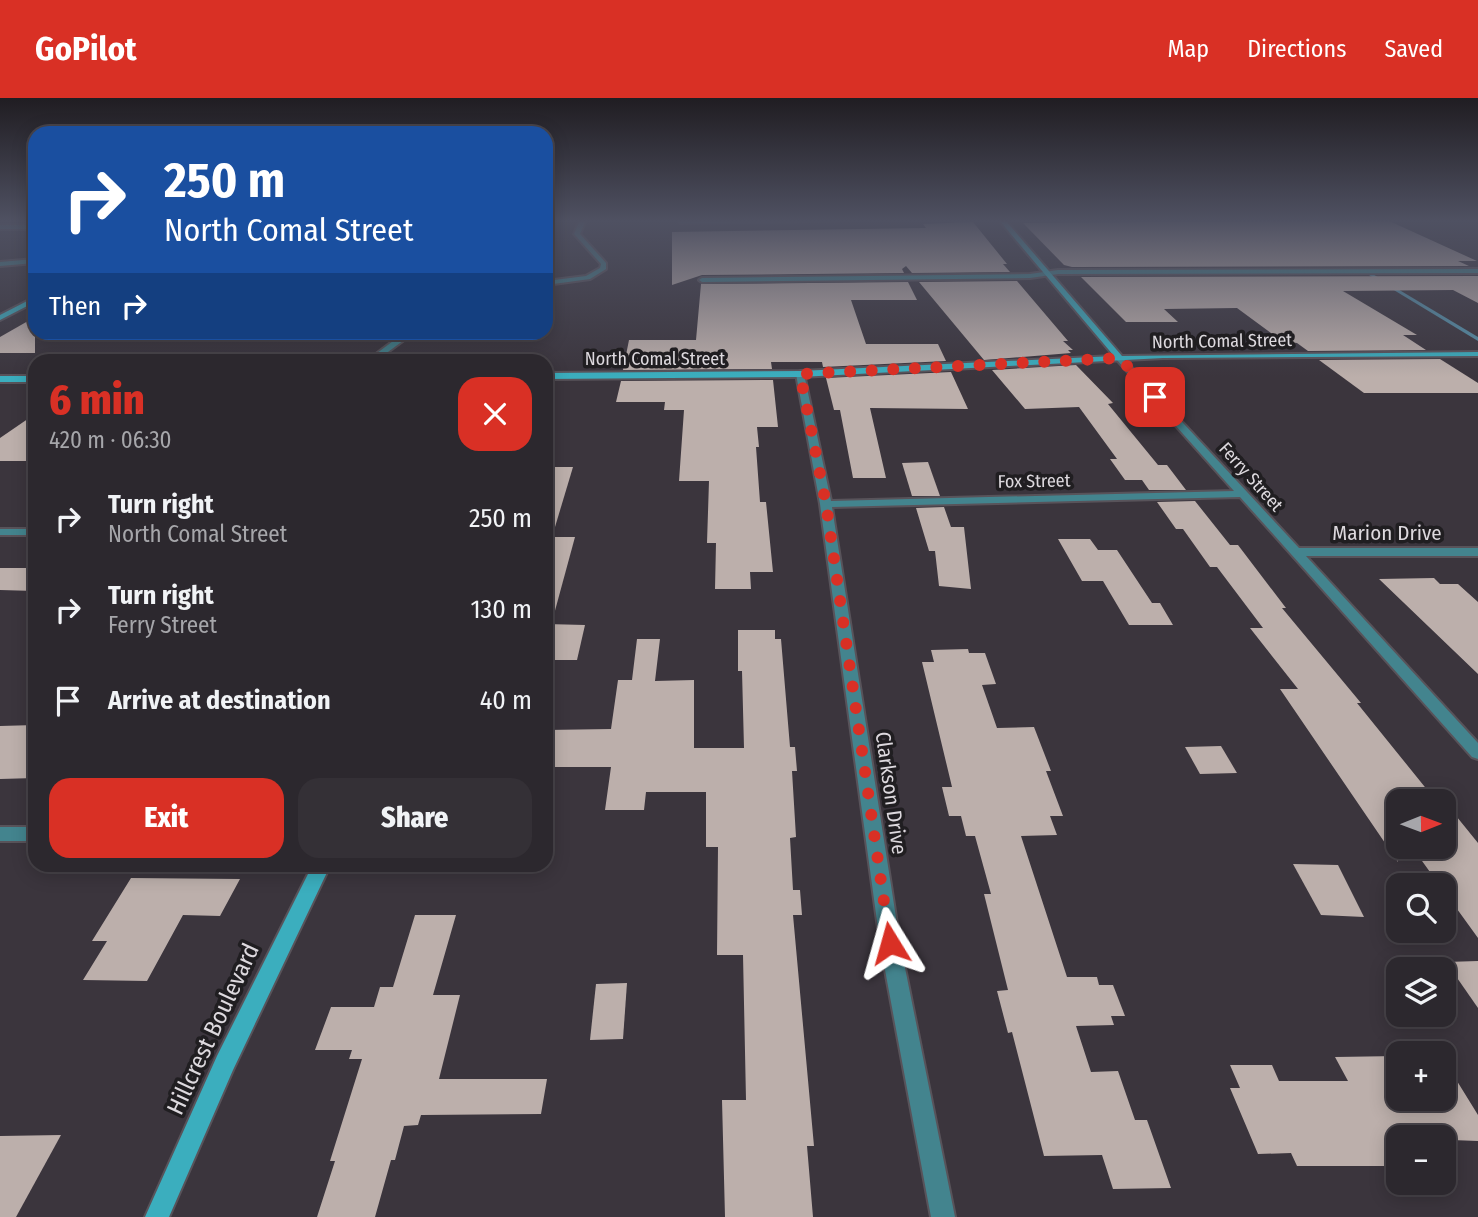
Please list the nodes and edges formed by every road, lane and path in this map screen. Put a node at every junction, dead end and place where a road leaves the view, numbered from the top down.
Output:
1 (599, 272) edge
2 (1302, 272) edge
3 (1046, 274) junction
4 (702, 280) dead end
5 (553, 283) edge
6 (28, 303) edge
7 (0, 318) edge
8 (400, 340) edge
9 (380, 354) edge
10 (1478, 354) edge
11 (1120, 358) junction
12 (800, 374) junction
13 (553, 376) edge
14 (0, 379) edge
15 (28, 379) edge
16 (1243, 494) junction
17 (826, 504) junction
18 (0, 532) edge
19 (28, 532) edge
20 (1296, 552) junction
21 (1478, 552) edge
22 (1478, 753) edge
23 (0, 834) edge
24 (28, 834) edge
25 (318, 872) edge
26 (157, 1217) edge
27 (943, 1217) edge

1 - 5 street
2 - 3 street
3 - 4 street
3 - 11 street, Ferry Street
6 - 7 street
8 - 9 street
10 - 11 street, North Comal Street
11 - 12 street, North Comal Street
11 - 16 street, Ferry Street
12 - 13 street, North Comal Street
12 - 17 street, Clarkson Drive
14 - 15 street
16 - 17 street, Fox Street
16 - 20 street, Ferry Street
17 - 27 street, Clarkson Drive
18 - 19 street
20 - 21 street, Marion Drive
20 - 22 street, Ferry Street
23 - 24 street
25 - 26 street, Hillcrest Boulevard

